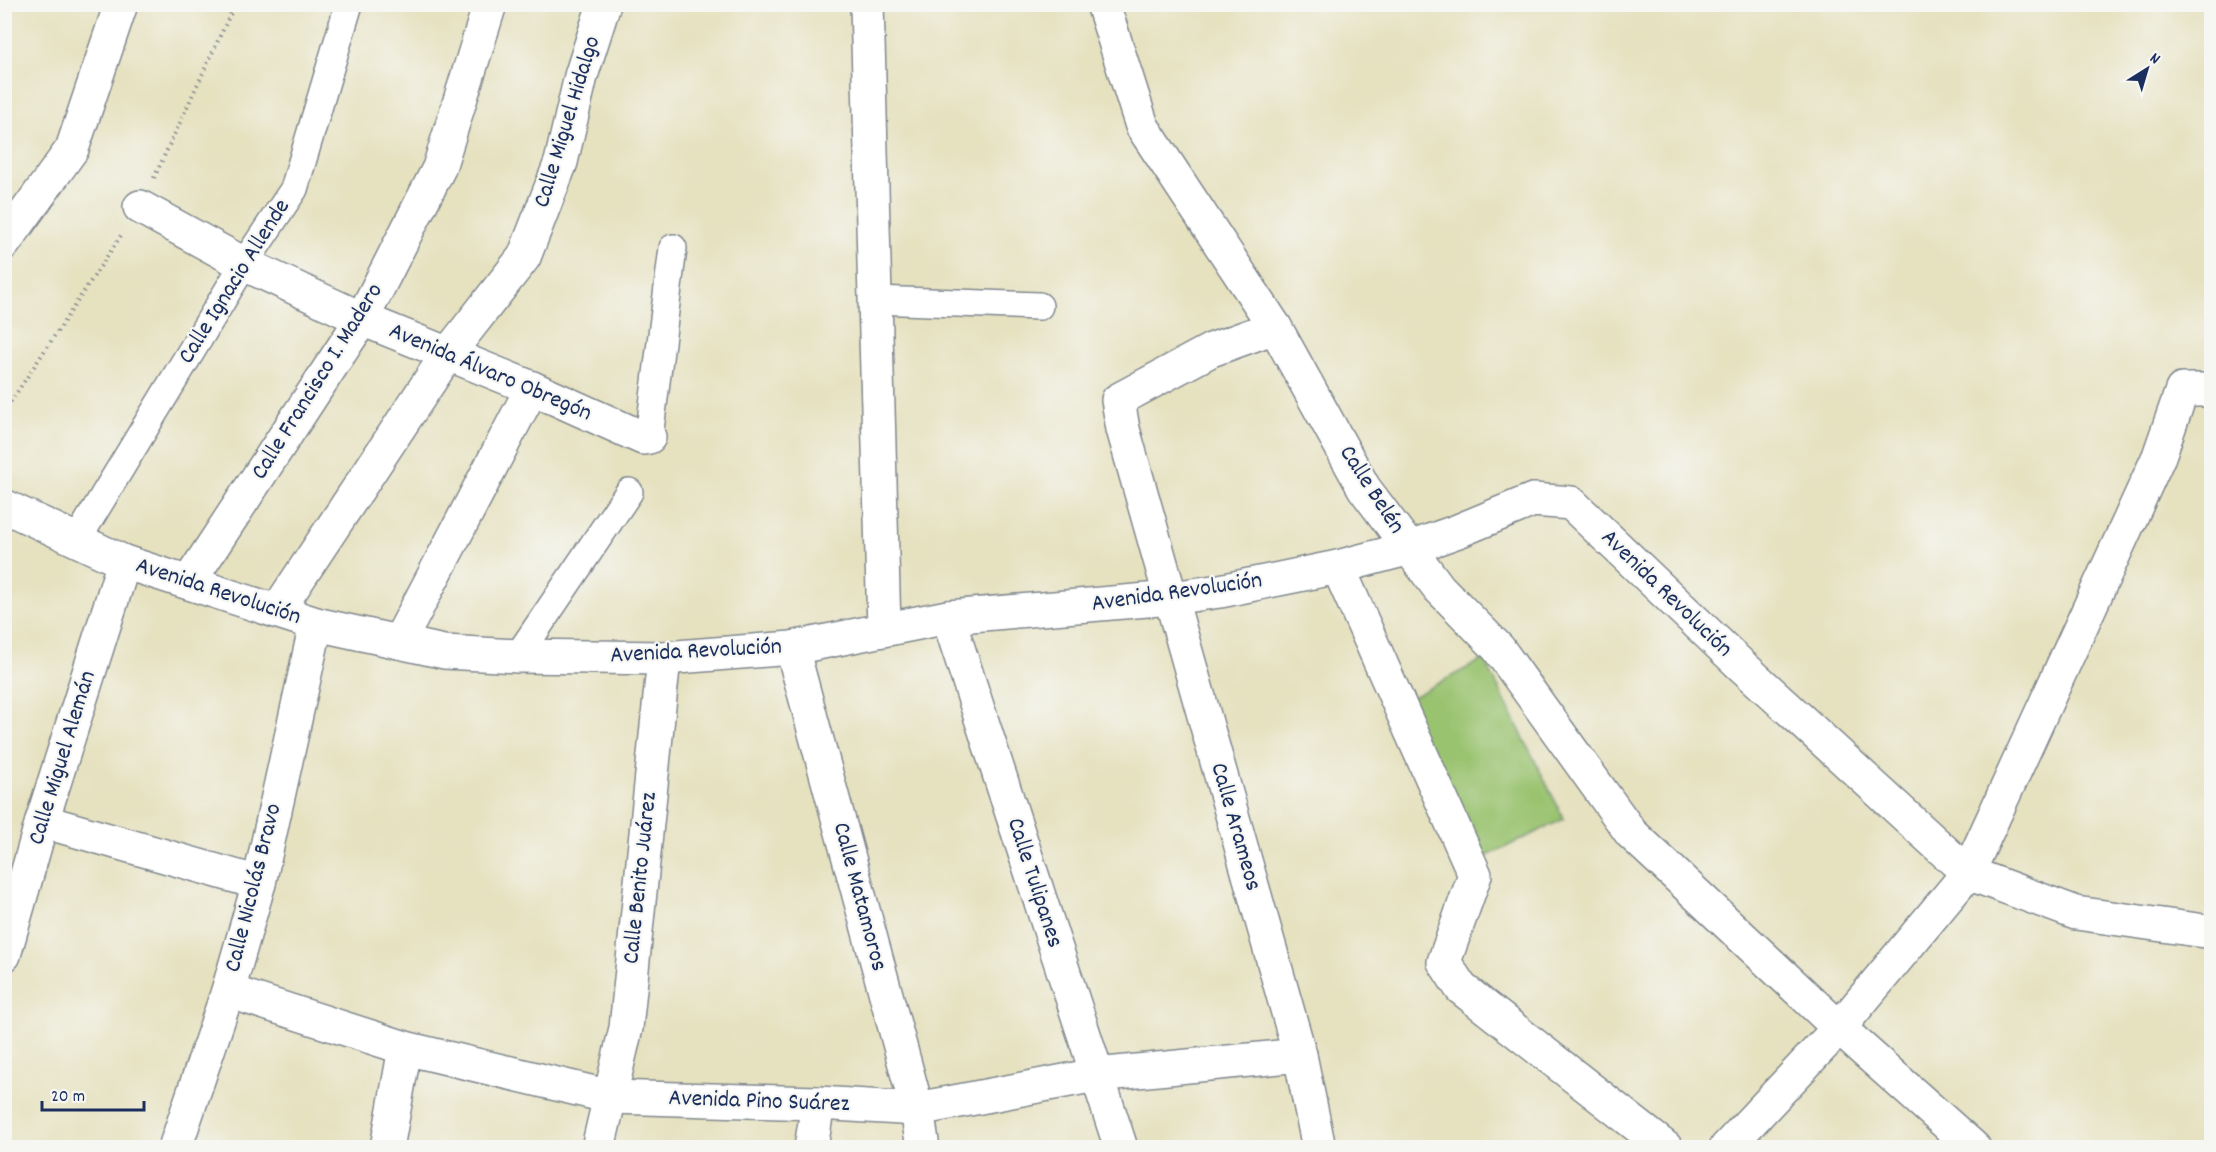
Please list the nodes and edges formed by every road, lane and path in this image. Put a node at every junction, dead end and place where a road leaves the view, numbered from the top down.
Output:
1 (121, 4) edge
2 (349, 4) edge
3 (490, 4) edge
4 (604, 4) edge
5 (867, 4) edge
6 (1103, 4) edge
7 (140, 207) dead end
8 (4, 243) edge
9 (674, 248) dead end
10 (244, 264) junction
11 (875, 300) junction
12 (1039, 306) dead end
13 (362, 320) junction
14 (1275, 327) junction
15 (447, 355) junction
16 (532, 388) junction
17 (2211, 390) edge
18 (649, 436) joint
19 (629, 492) dead end
20 (6, 511) edge
21 (77, 540) junction
22 (1410, 548) junction
23 (124, 562) junction
24 (1338, 567) junction
25 (189, 582) junction
26 (1171, 598) junction
27 (277, 611) junction
28 (948, 617) junction
29 (316, 624) junction
30 (884, 629) junction
31 (399, 642) junction
32 (792, 648) junction
33 (518, 656) junction
34 (664, 658) junction
35 (42, 820) junction
36 (1968, 873) junction
37 (259, 883) junction
38 (2211, 932) edge
39 (5, 954) edge
40 (228, 991) junction
41 (1839, 1028) junction
42 (405, 1048) junction
43 (1300, 1055) junction
44 (1096, 1076) junction
45 (611, 1097) junction
46 (818, 1103) junction
47 (917, 1109) junction
48 (175, 1148) edge
49 (387, 1148) edge
50 (598, 1148) edge
51 (811, 1148) edge
52 (923, 1148) edge
53 (1121, 1148) edge
54 (1319, 1148) edge
55 (1666, 1148) edge
56 (1726, 1148) edge
57 (1974, 1148) edge

1 - 8 street
2 - 10 street, Calle Ignacio Allende
3 - 13 street, Calle Francisco I. Madero
4 - 15 street, Calle Miguel Hidalgo
5 - 11 street
6 - 14 street, Calle Belén
7 - 10 street, Avenida Álvaro Obregón
9 - 18 street
10 - 13 street, Avenida Álvaro Obregón
10 - 21 street, Calle Ignacio Allende
11 - 12 street
11 - 30 street
13 - 15 street, Avenida Álvaro Obregón
13 - 25 street, Calle Francisco I. Madero
14 - 22 street, Calle Belén
14 - 26 street, Calle Arameos
15 - 16 street, Avenida Álvaro Obregón
15 - 27 street, Calle Miguel Hidalgo
16 - 18 street, Avenida Álvaro Obregón
16 - 31 street
17 - 36 street
19 - 33 street
20 - 21 street, Avenida Revolución
21 - 23 street, Avenida Revolución
22 - 24 street, Avenida Revolución
22 - 36 street, Avenida Revolución
22 - 41 street, Calle Belén
23 - 25 street, Avenida Revolución
23 - 35 street, Calle Miguel Alemán
24 - 26 street, Avenida Revolución
24 - 55 street
25 - 27 street, Avenida Revolución
26 - 28 street, Avenida Revolución
26 - 43 street, Calle Arameos
27 - 29 street, Avenida Revolución
28 - 30 street, Avenida Revolución
28 - 44 street, Calle Tulipanes
29 - 31 street, Avenida Revolución
29 - 37 street, Calle Nicolás Bravo
30 - 32 street, Avenida Revolución
31 - 33 street, Avenida Revolución
32 - 34 street, Avenida Revolución
32 - 47 street, Calle Matamoros
33 - 34 street, Avenida Revolución
34 - 45 street, Calle Benito Juárez
35 - 37 street
35 - 39 street, Calle Miguel Alemán
36 - 38 street, Avenida Revolución
36 - 41 street
37 - 40 street, Calle Nicolás Bravo
40 - 42 street, Avenida Pino Suárez
40 - 48 street, Calle Nicolás Bravo
41 - 56 street
41 - 57 street, Calle Belén
42 - 45 street, Avenida Pino Suárez
42 - 49 street
43 - 44 street, Avenida Pino Suárez
43 - 54 street, Calle Arameos
44 - 47 street, Avenida Pino Suárez
44 - 53 street, Calle Tulipanes
45 - 46 street, Avenida Pino Suárez
45 - 50 street, Calle Benito Juárez
46 - 47 street, Avenida Pino Suárez
46 - 51 street
47 - 52 street, Calle Matamoros

